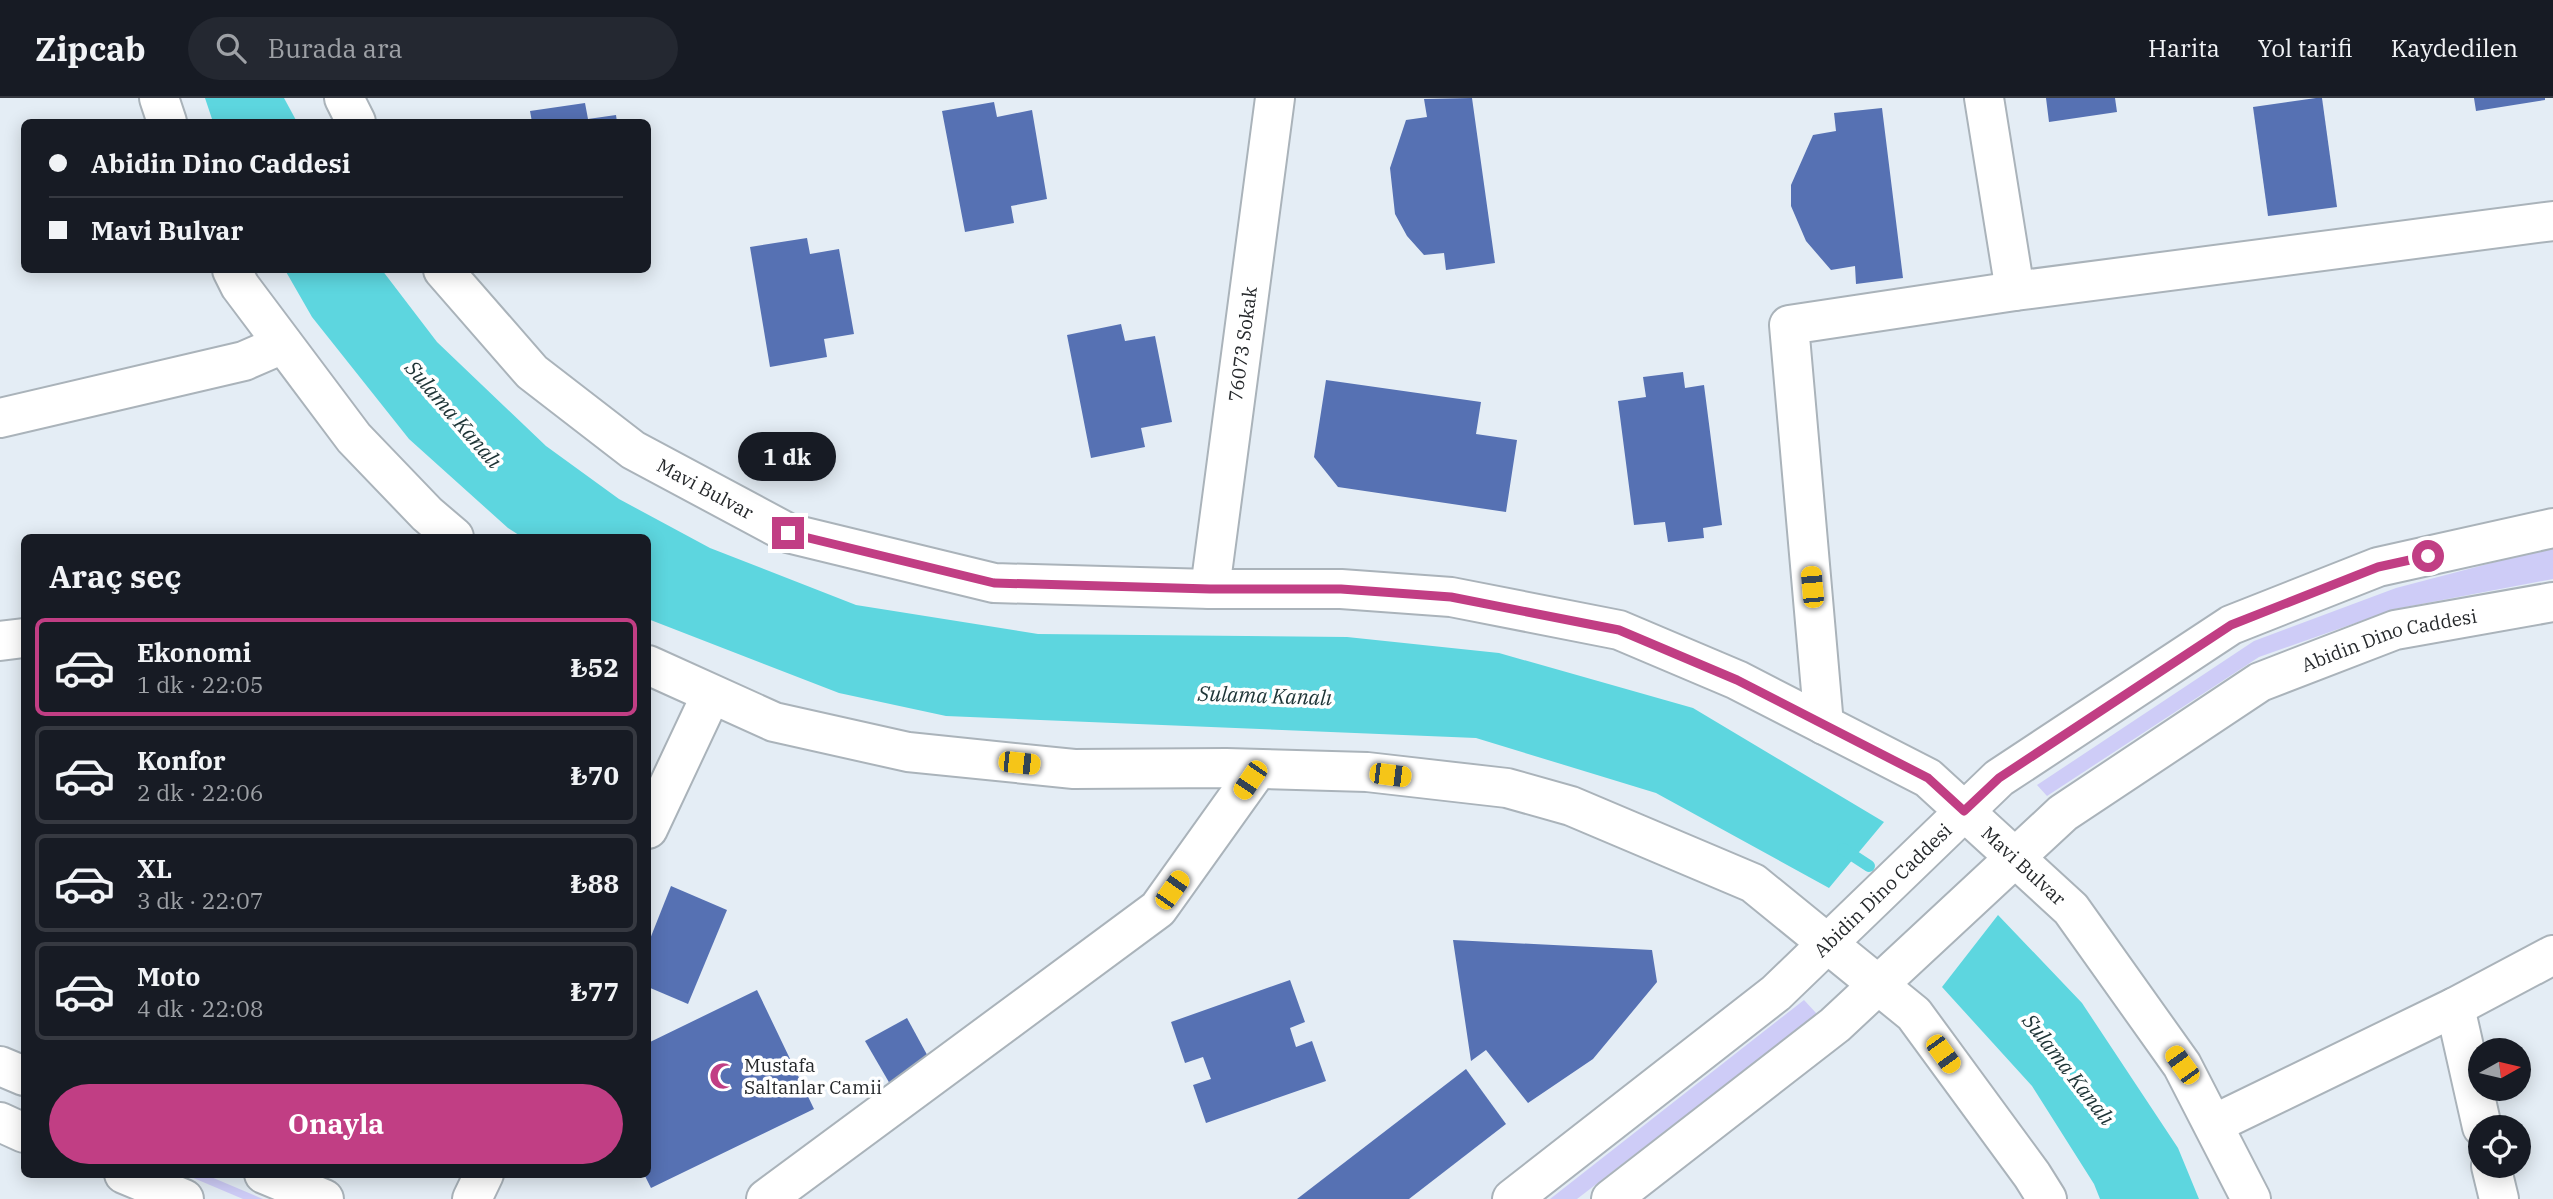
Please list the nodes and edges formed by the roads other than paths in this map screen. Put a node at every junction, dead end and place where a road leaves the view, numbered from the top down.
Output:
1 (159, 98) edge
2 (344, 98) edge
3 (1275, 98) edge
4 (1984, 98) edge
5 (166, 119) edge
6 (354, 119) edge
7 (2553, 221) edge
8 (234, 273) edge
9 (446, 273) edge
10 (2015, 291) junction
11 (284, 344) junction
12 (0, 418) edge
13 (2553, 528) edge
14 (450, 534) edge
15 (1210, 589) junction
16 (2553, 602) edge
17 (21, 638) edge
18 (0, 641) edge
19 (651, 666) edge
20 (711, 695) junction
21 (1824, 724) junction
22 (1258, 769) junction
23 (1964, 811) junction
24 (651, 823) edge
25 (2015, 858) junction
26 (1827, 944) junction
27 (2553, 955) edge
28 (1878, 985) junction
29 (2455, 1007) junction
30 (0, 1066) edge
31 (21, 1075) edge
32 (2479, 1115) edge
33 (0, 1122) edge
34 (2214, 1124) junction
35 (21, 1132) edge
36 (134, 1178) edge
37 (274, 1178) edge
38 (482, 1178) edge
39 (2494, 1178) edge
40 (184, 1199) edge
41 (324, 1199) edge
42 (472, 1199) edge
43 (766, 1199) edge
44 (1512, 1199) edge
45 (1611, 1199) edge
46 (2047, 1199) edge
47 (2251, 1199) edge
48 (2499, 1199) edge

1 - 5 main road
2 - 6 main road
3 - 15 main road, 76073 Sokak
4 - 10 main road
7 - 10 main road
8 - 11 main road
9 - 15 main road, Mavi Bulvar
10 - 21 main road
11 - 12 main road
11 - 14 main road
13 - 23 main road, Abidin Dino Caddesi
15 - 21 main road, Mavi Bulvar
16 - 25 main road, Abidin Dino Caddesi
17 - 18 main road
19 - 20 main road
20 - 22 main road
20 - 24 main road
21 - 23 main road, Mavi Bulvar
22 - 26 main road
22 - 43 main road
23 - 25 main road, Mavi Bulvar
23 - 26 main road, Abidin Dino Caddesi
25 - 28 main road, Abidin Dino Caddesi
25 - 34 main road, Mavi Bulvar
26 - 28 main road
26 - 44 main road, Abidin Dino Caddesi
27 - 29 main road
28 - 45 main road, Abidin Dino Caddesi
28 - 46 main road
29 - 32 main road
29 - 34 main road
30 - 31 main road
33 - 35 main road
34 - 47 main road, Mavi Bulvar
36 - 40 main road
37 - 41 main road
38 - 42 main road
39 - 48 main road

